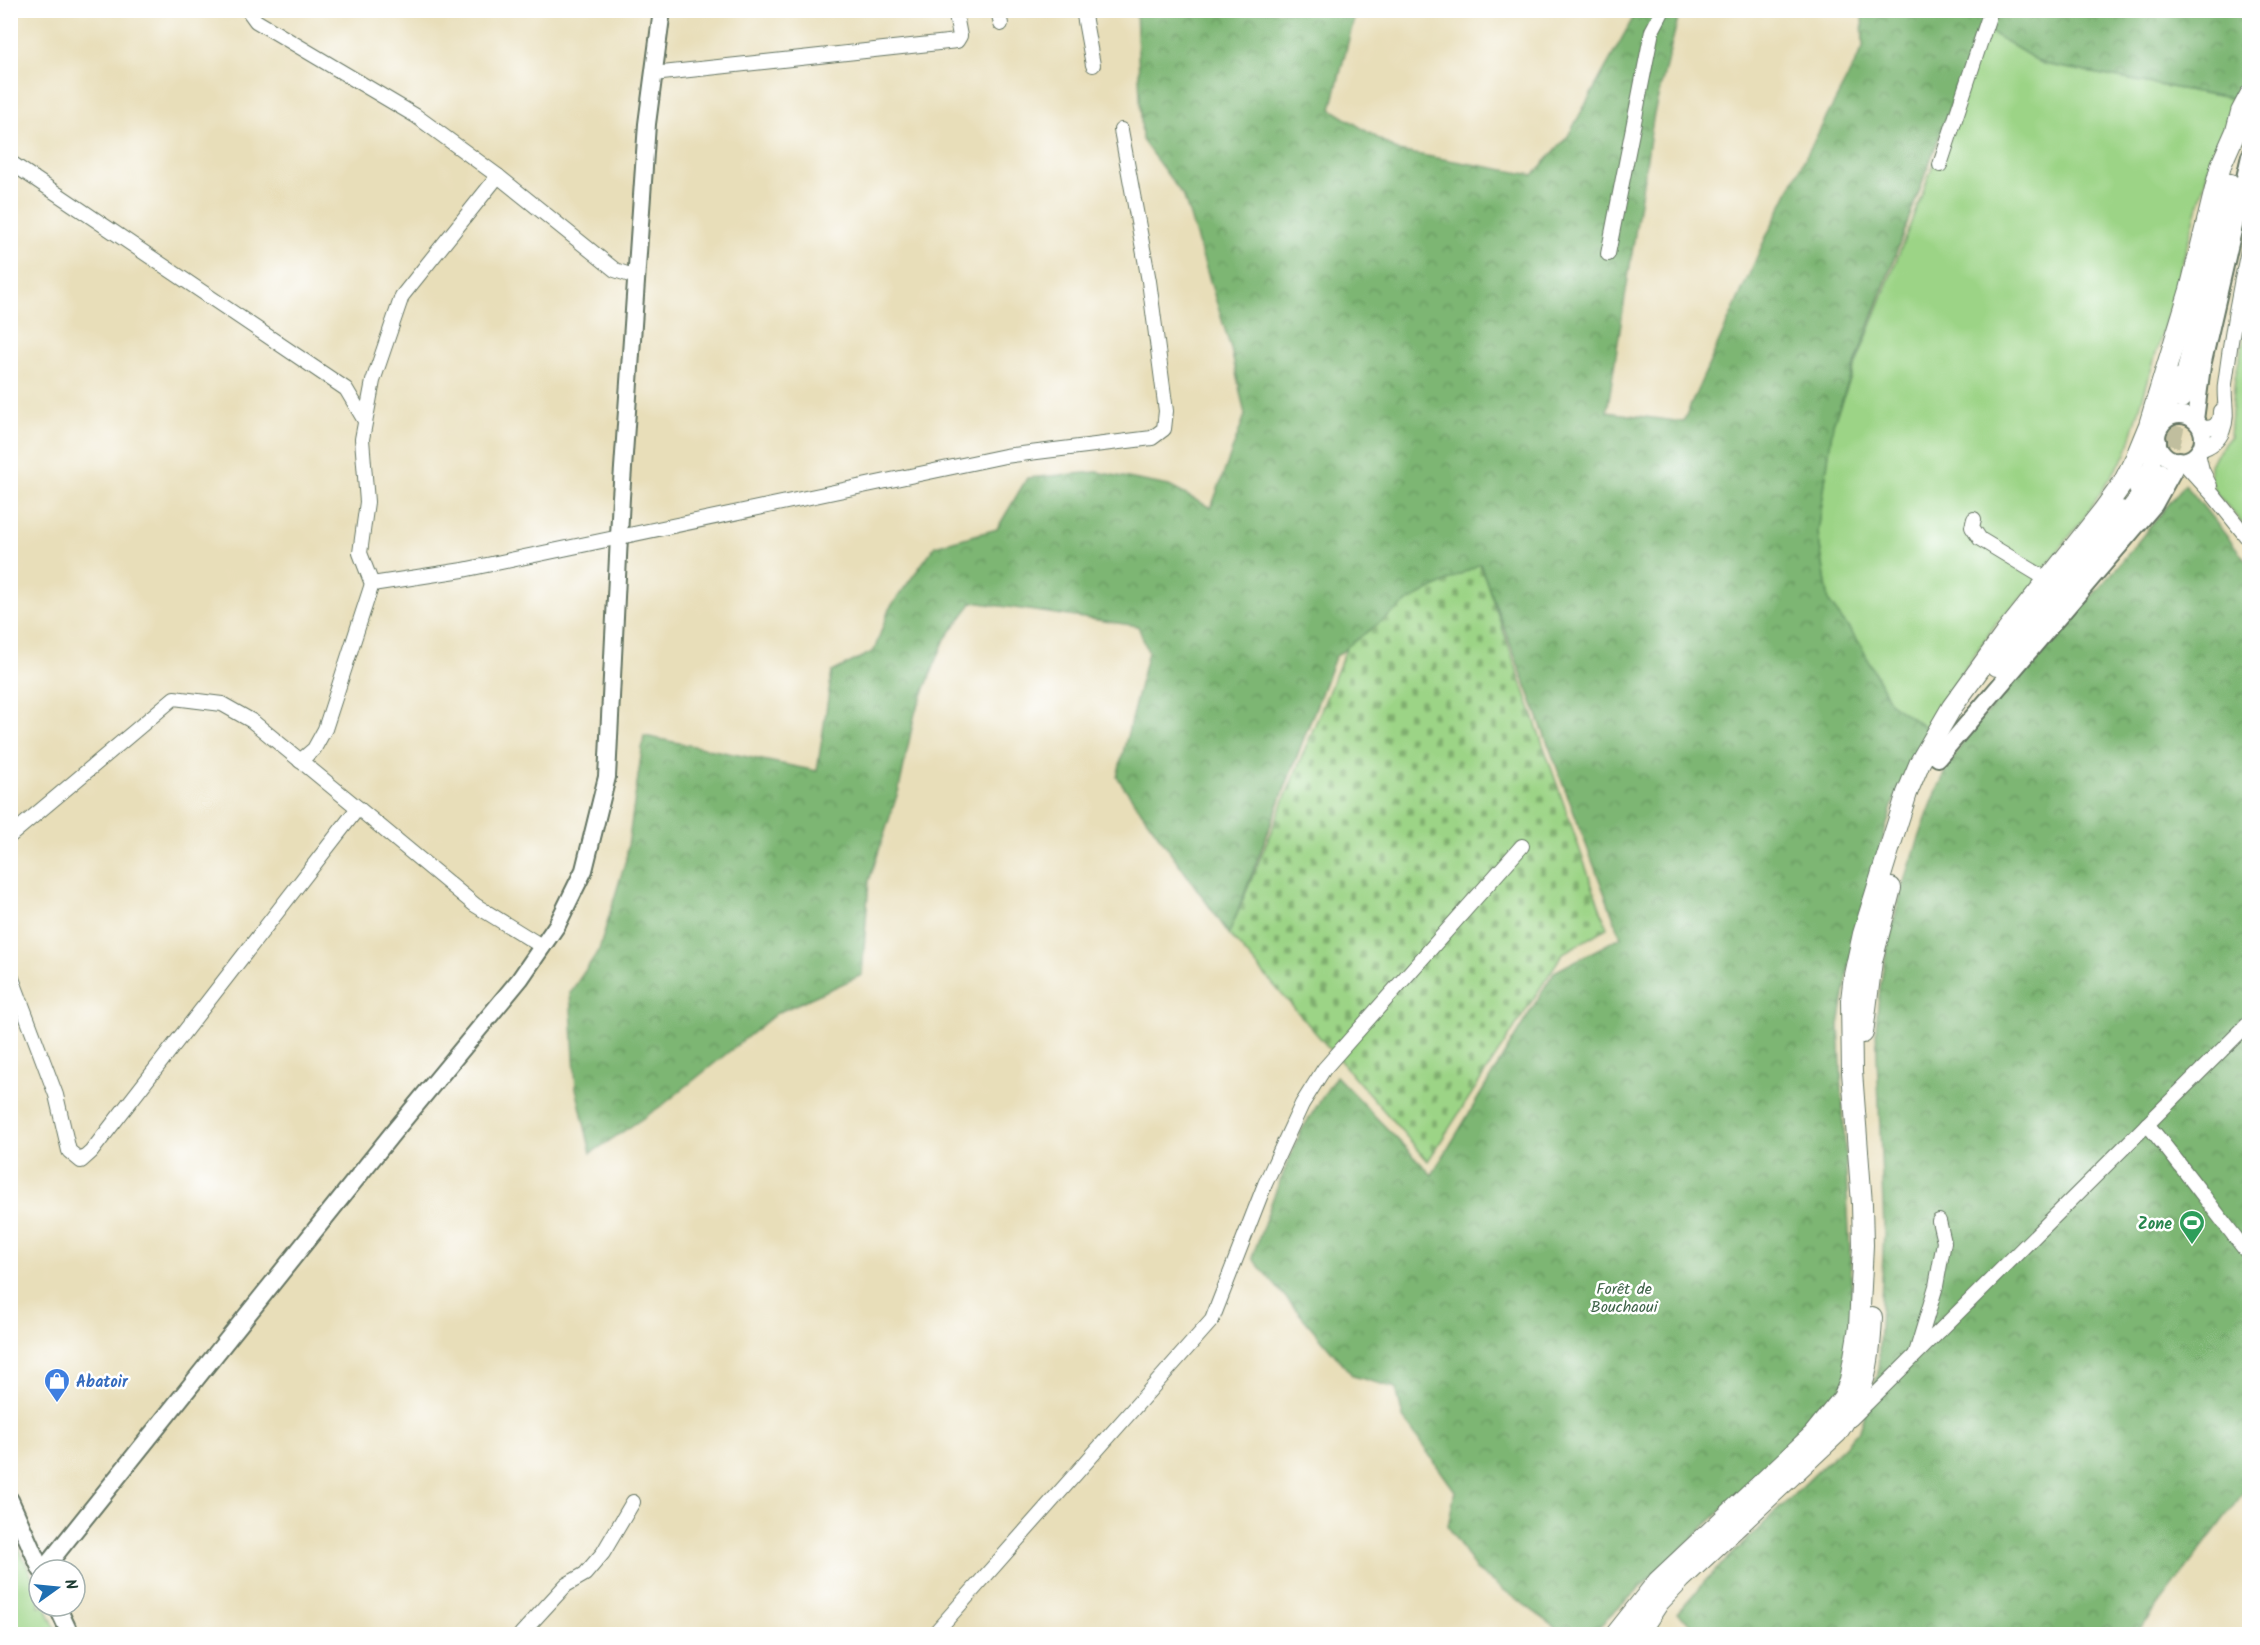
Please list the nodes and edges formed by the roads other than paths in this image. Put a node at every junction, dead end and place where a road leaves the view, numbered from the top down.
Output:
1 (248, 10) edge
2 (662, 10) edge
3 (955, 10) edge
4 (1083, 10) edge
5 (1663, 10) edge
6 (1991, 10) edge
7 (1094, 65) dead end
8 (653, 74) junction
9 (2250, 95) edge
10 (2243, 128) edge
11 (1121, 130) dead end
12 (2250, 156) edge
13 (10, 162) edge
14 (1940, 165) dead end
15 (498, 176) junction
16 (2250, 242) edge
17 (1608, 254) dead end
18 (636, 277) junction
19 (2229, 351) junction
20 (2181, 398) tunnel mouth
21 (365, 421) junction
22 (2198, 424) junction
23 (2159, 434) junction
24 (2199, 451) junction
25 (2180, 460) junction
26 (2159, 473) tunnel mouth
27 (2222, 506) junction
28 (1974, 519) dead end
29 (619, 538) junction
30 (2250, 541) edge
31 (2048, 580) junction
32 (372, 584) junction
33 (1987, 659) junction
34 (1938, 758) junction
35 (300, 760) junction
36 (358, 808) junction
37 (10, 836) edge
38 (1522, 846) dead end
39 (543, 947) junction
40 (10, 973) edge
41 (2250, 1022) edge
42 (2147, 1124) junction
43 (1939, 1221) dead end
44 (2250, 1256) edge
45 (1916, 1355) junction
46 (1837, 1433) junction
47 (10, 1500) edge
48 (633, 1502) dead end
49 (37, 1558) edge
50 (52, 1558) edge
51 (62, 1618) edge
52 (1616, 1634) edge
53 (70, 1635) edge
54 (521, 1635) edge
55 (934, 1635) edge
56 (1638, 1635) edge

1 - 15 street
2 - 8 main road
3 - 8 street
4 - 7 street
5 - 17 street
6 - 14 street
8 - 18 main road
9 - 10 highway
10 - 20 highway
10 - 23 main road
10 - 31 highway
11 - 29 street
12 - 22 main road
13 - 21 street
15 - 18 street
15 - 21 street
16 - 19 street
18 - 29 main road
19 - 22 street
19 - 24 street
21 - 32 street
22 - 23 main road
22 - 24 main road
23 - 25 main road
23 - 33 main road
24 - 25 main road
24 - 27 street
25 - 27 street
25 - 34 main road
26 - 34 highway
27 - 30 street
28 - 31 street
29 - 32 street
29 - 39 main road
31 - 33 highway
32 - 35 street
33 - 52 highway
34 - 46 highway
35 - 36 street
35 - 37 street
36 - 39 street
36 - 40 street
38 - 55 street
39 - 50 main road
41 - 42 street
42 - 44 street
42 - 45 street
43 - 45 street
45 - 46 street
46 - 56 highway
47 - 49 main road
48 - 54 street
51 - 53 main road

